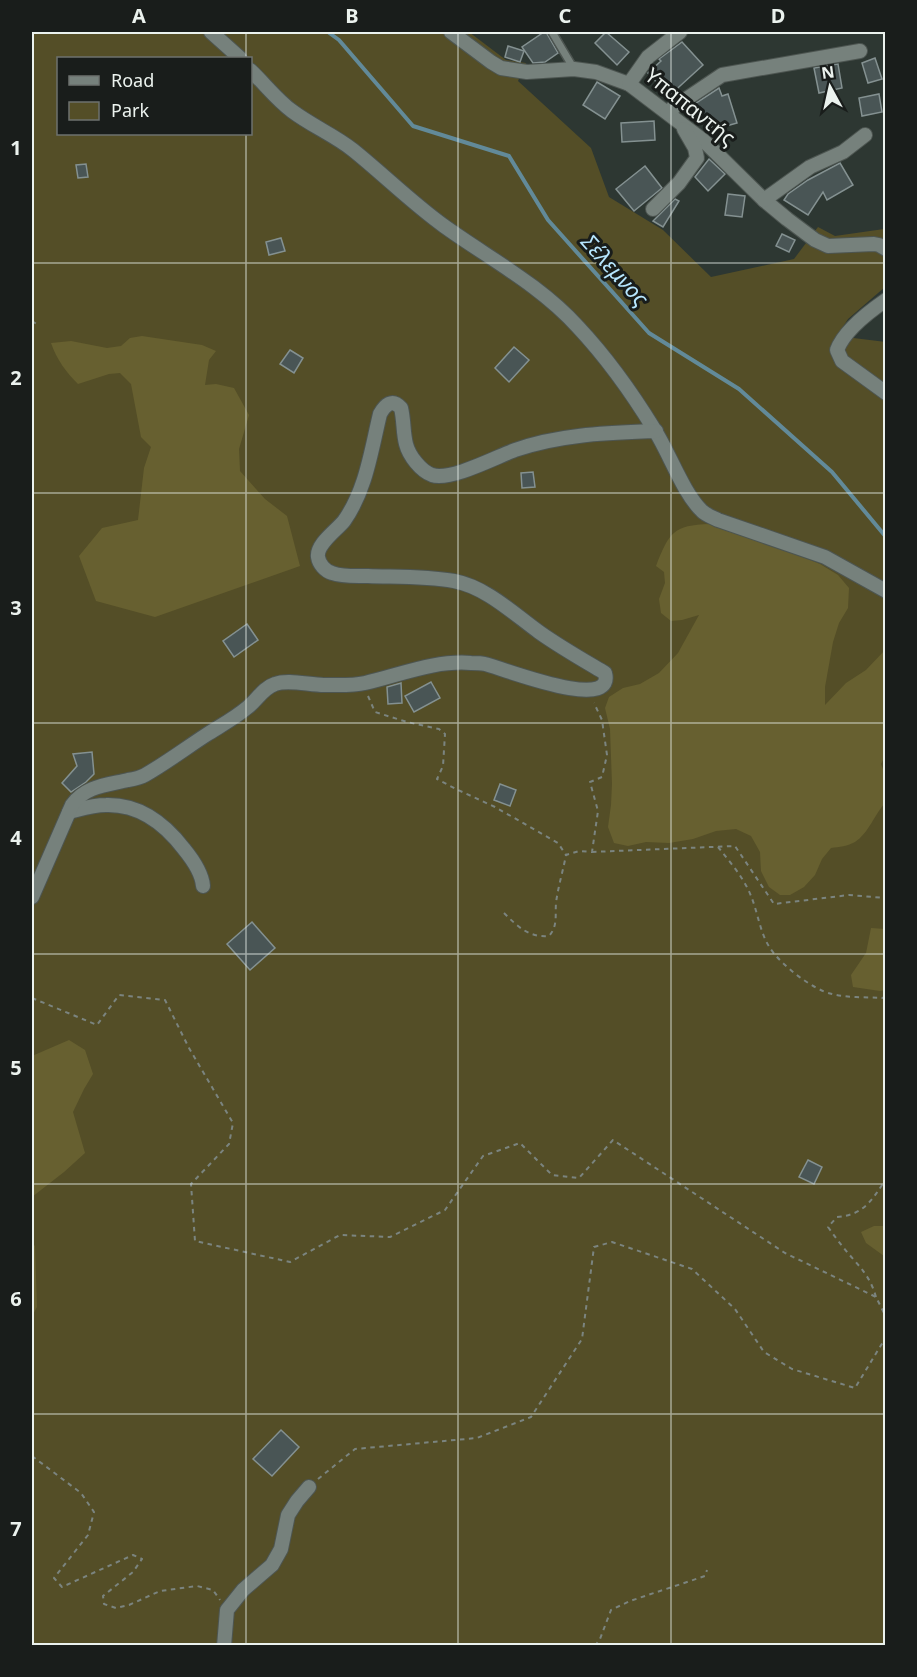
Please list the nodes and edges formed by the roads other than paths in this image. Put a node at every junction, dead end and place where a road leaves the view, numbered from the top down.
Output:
1 (211, 32) edge
2 (451, 32) edge
3 (552, 32) edge
4 (680, 32) edge
5 (860, 51) dead end
6 (239, 57) edge
7 (574, 69) junction
8 (252, 71) edge
9 (629, 84) junction
10 (667, 112) junction
11 (680, 122) junction
12 (864, 135) dead end
13 (764, 200) junction
14 (653, 209) dead end
15 (885, 249) edge
16 (885, 287) edge
17 (880, 304) edge
18 (885, 393) edge
19 (656, 431) junction
20 (885, 591) edge
21 (69, 812) junction
22 (203, 886) dead end
23 (32, 897) edge
24 (309, 1487) road end
25 (224, 1646) edge

1 - 6 street
2 - 7 street, Υπαπαντής
3 - 7 lane
4 - 9 street
5 - 10 street
7 - 9 street, Υπαπαντής
8 - 19 street
9 - 10 street, Υπαπαντής
10 - 11 street, Υπαπαντής
11 - 13 street, Υπαπαντής
11 - 14 street
12 - 13 street
13 - 15 street, Υπαπαντής
16 - 17 street
17 - 18 street
19 - 20 street
19 - 21 street
21 - 22 street
21 - 23 street
24 - 25 street

